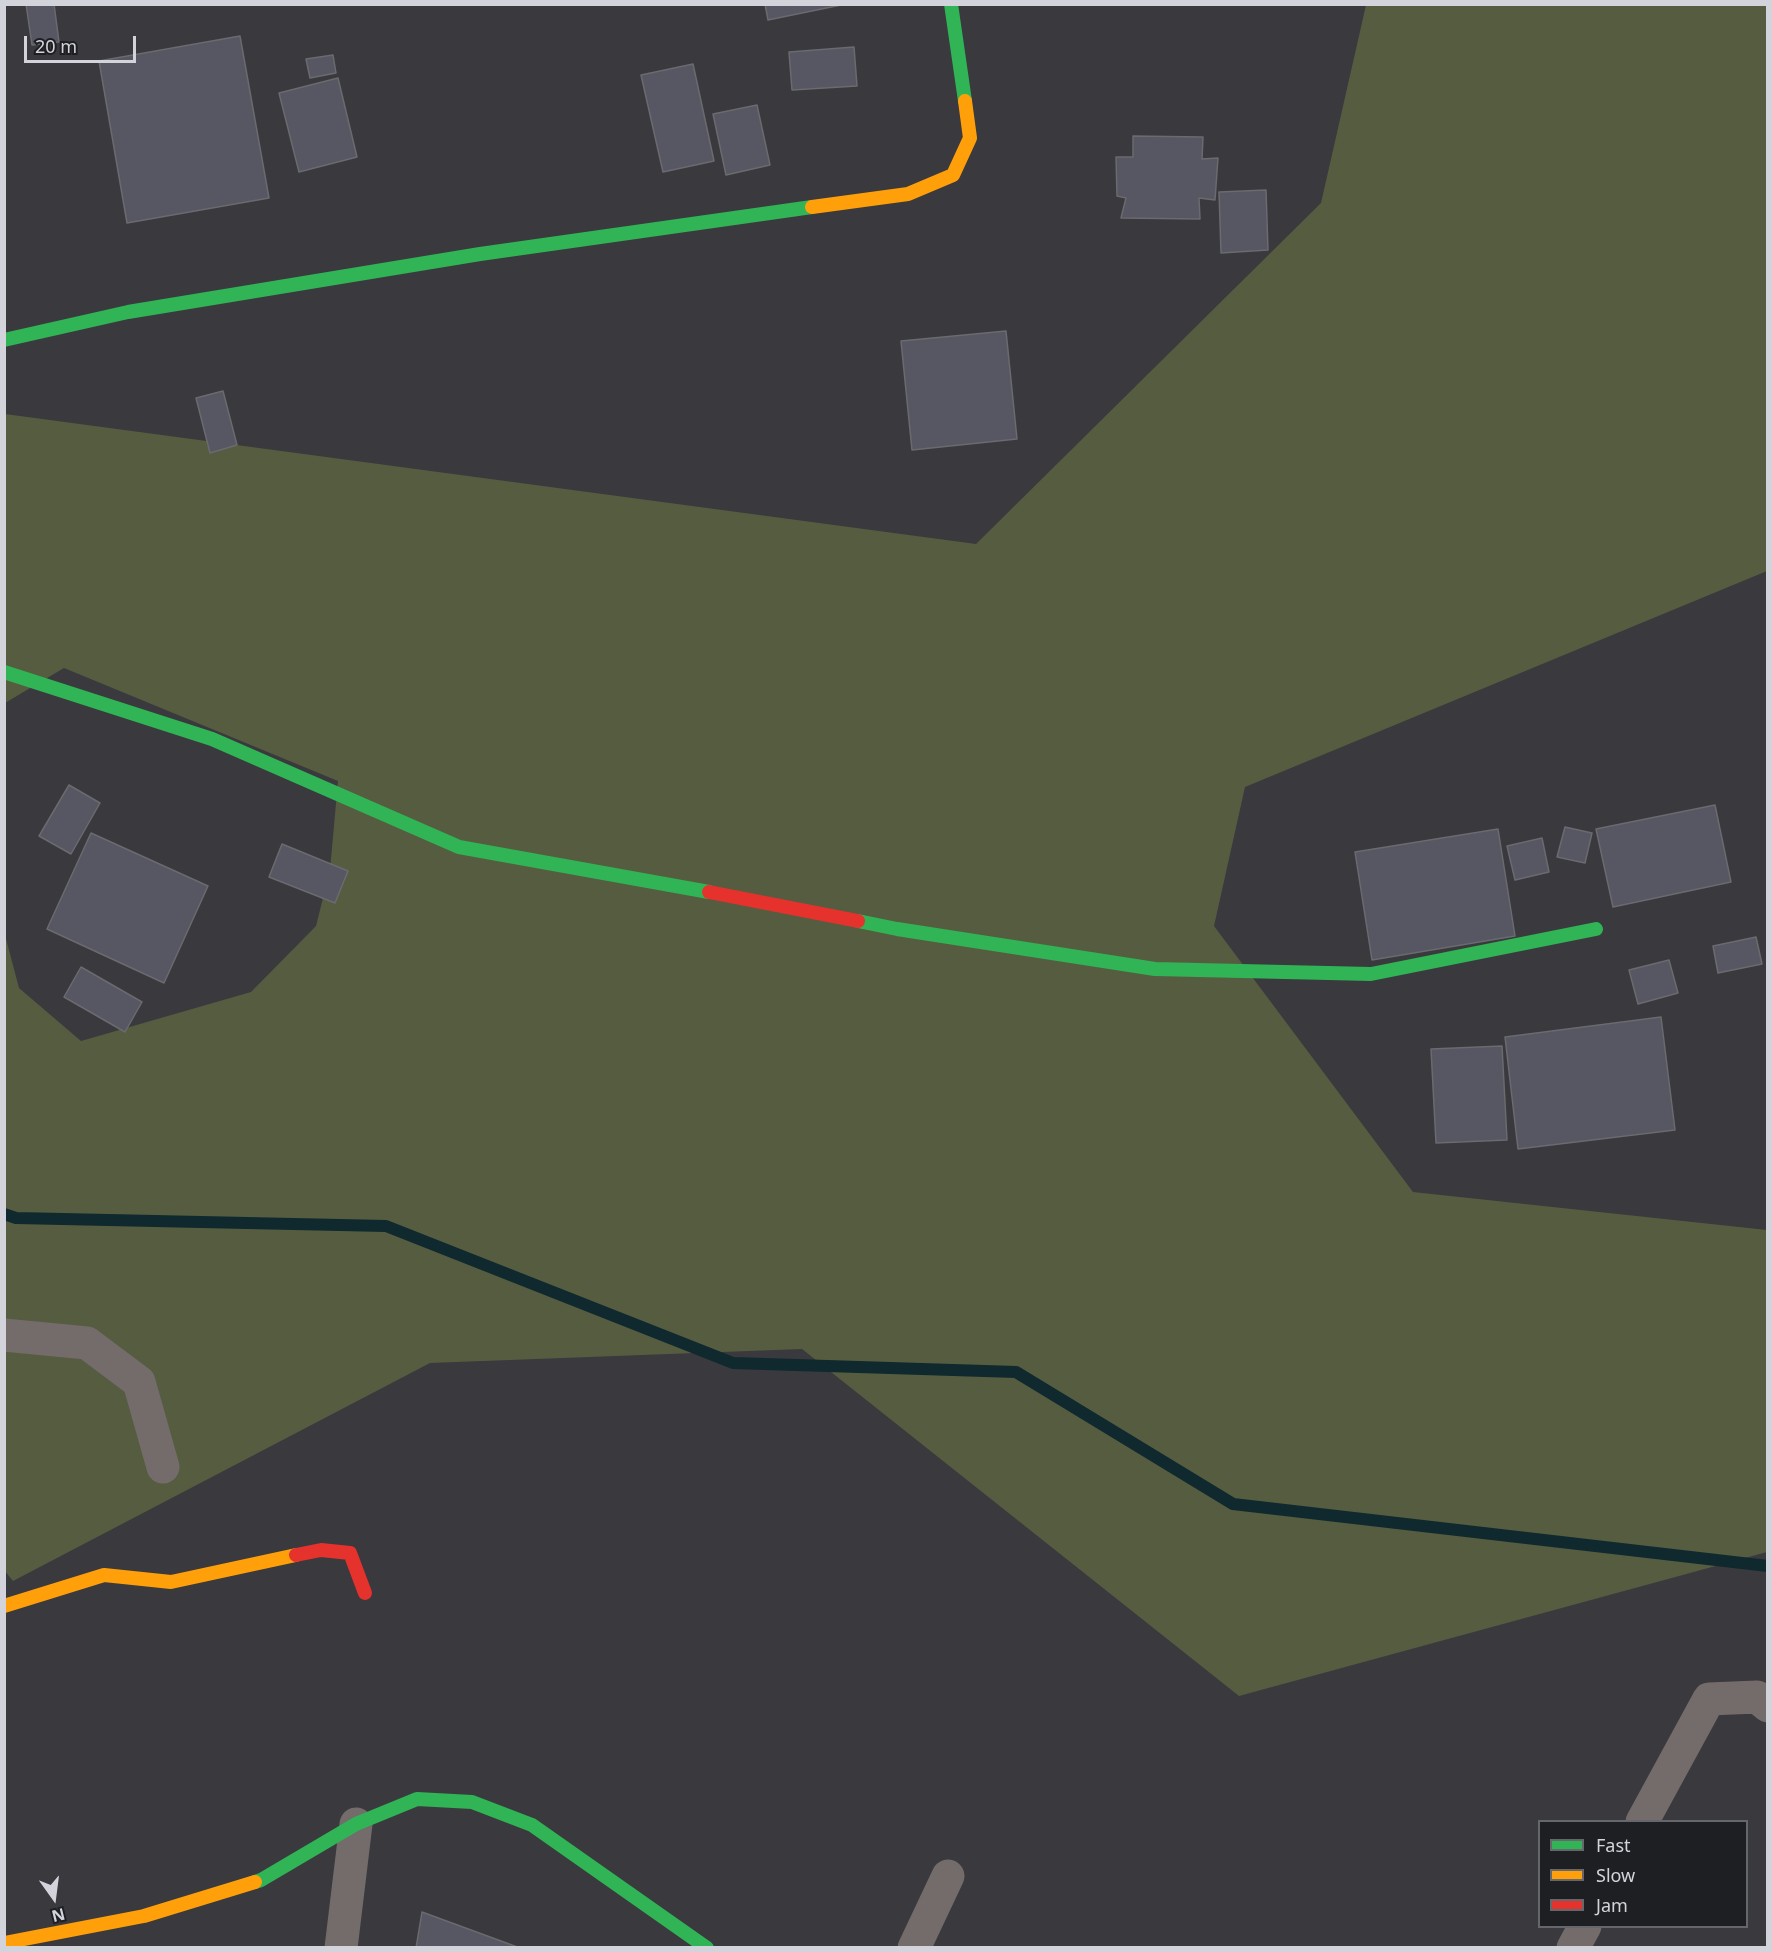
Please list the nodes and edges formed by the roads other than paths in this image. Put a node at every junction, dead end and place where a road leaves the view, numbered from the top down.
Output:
1 (951, 4) edge
2 (4, 340) edge
3 (4, 672) edge
4 (1596, 929) dead end
5 (4, 1335) edge
6 (163, 1467) dead end
7 (365, 1593) dead end
8 (4, 1606) edge
9 (1767, 1706) edge
10 (1643, 1820) edge
11 (356, 1824) junction
12 (948, 1876) dead end
13 (1584, 1928) edge
14 (4, 1943) edge
15 (341, 1947) edge
16 (707, 1947) edge
17 (914, 1947) edge
18 (1573, 1947) edge

1 - 2 street
3 - 4 street
5 - 6 street
7 - 8 street
9 - 10 street
11 - 14 street
11 - 15 street
11 - 16 street
12 - 17 street
13 - 18 street

